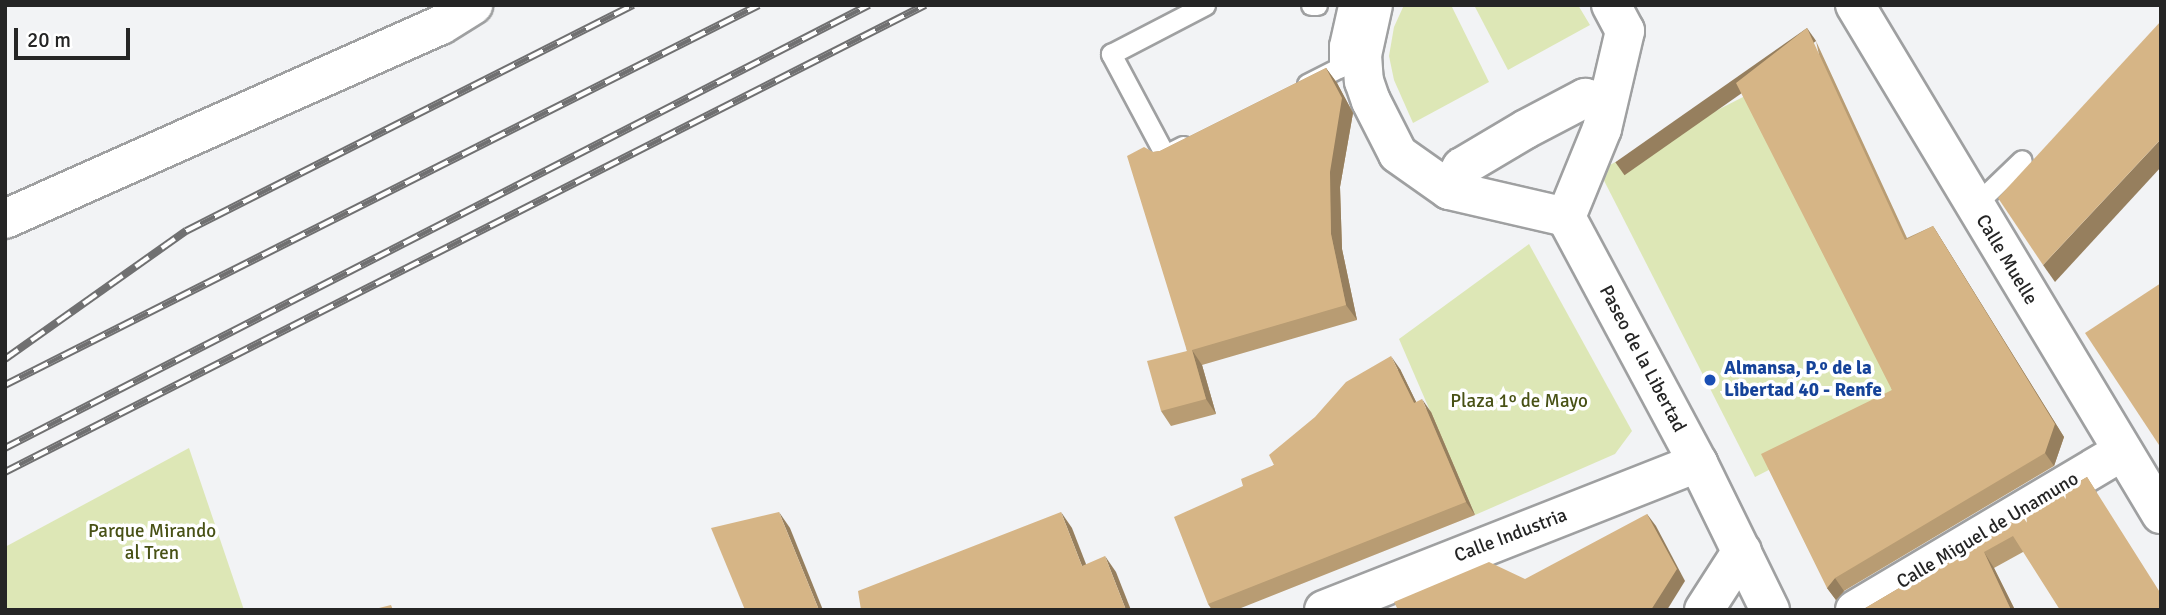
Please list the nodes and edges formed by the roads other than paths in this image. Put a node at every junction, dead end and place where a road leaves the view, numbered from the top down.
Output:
1 (473, 5) edge
2 (1205, 5) edge
3 (1311, 5) edge
4 (1317, 5) edge
5 (1348, 5) edge
6 (1373, 5) edge
7 (1611, 5) edge
8 (1855, 5) edge
9 (1290, 93) edge
10 (1606, 103) junction
11 (1202, 136) edge
12 (2022, 160) dead end
13 (1449, 190) junction
14 (1974, 206) junction
15 (1566, 217) junction
16 (5, 219) edge
17 (2121, 452) junction
18 (1698, 463) junction
19 (2161, 514) edge
20 (1742, 551) junction
21 (1324, 610) edge
22 (1704, 610) edge
23 (1770, 610) edge
24 (1854, 610) edge

1 - 16 street
2 - 11 lane
3 - 4 lane
5 - 9 lane
6 - 13 street
7 - 10 street
8 - 14 street, Calle Muelle
10 - 13 street
10 - 15 street
12 - 14 lane
13 - 15 street
14 - 17 street, Calle Muelle
15 - 18 street, Paseo de la Libertad
17 - 19 street, Calle Muelle
17 - 24 street, Calle Miguel de Unamuno
18 - 20 street, Paseo de la Libertad
18 - 21 street, Calle Industria
20 - 22 street
20 - 23 street, Paseo de la Libertad

